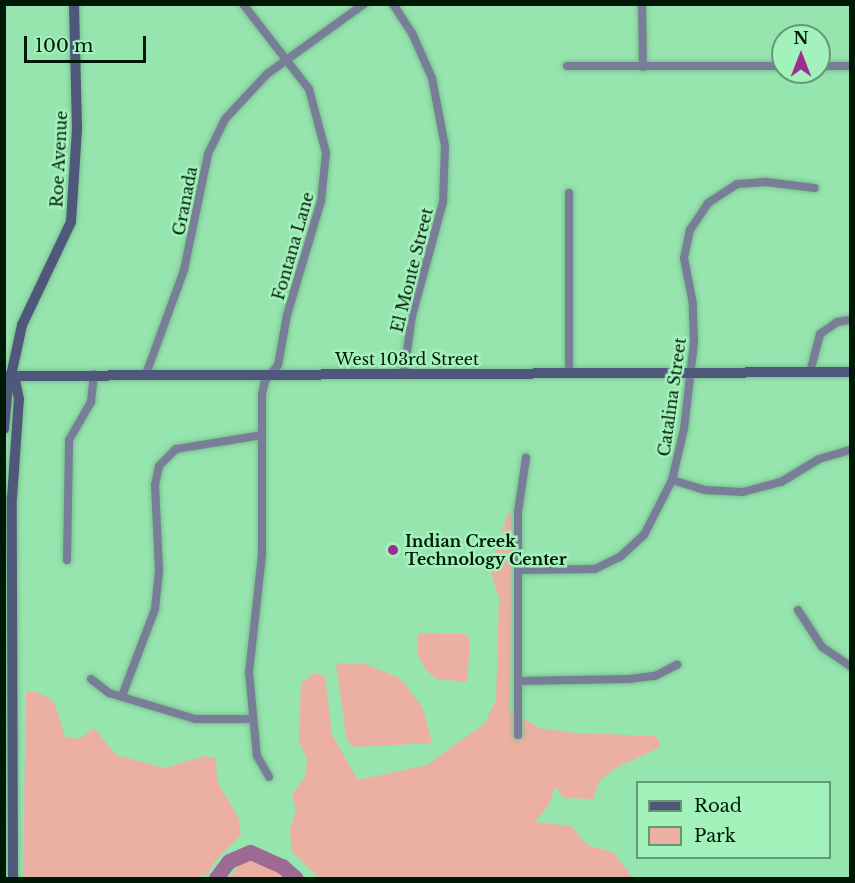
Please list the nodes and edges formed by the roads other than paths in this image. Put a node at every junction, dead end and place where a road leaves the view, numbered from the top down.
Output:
1 (74, 4) edge
2 (243, 4) edge
3 (364, 4) edge
4 (393, 4) edge
5 (642, 4) edge
6 (289, 59) junction
7 (567, 66) dead end
8 (771, 66) edge
9 (831, 66) edge
10 (850, 66) edge
11 (643, 67) junction
12 (815, 188) dead end
13 (569, 193) dead end
14 (850, 320) edge
15 (569, 372) junction
16 (810, 372) junction
17 (850, 372) edge
18 (404, 373) junction
19 (691, 373) junction
20 (94, 374) junction
21 (146, 374) junction
22 (271, 374) junction
23 (9, 376) edge
24 (4, 429) edge
25 (262, 435) junction
26 (850, 450) edge
27 (526, 458) dead end
28 (672, 480) junction
29 (67, 560) dead end
30 (519, 570) junction
31 (798, 610) dead end
32 (677, 664) dead end
33 (850, 666) edge
34 (91, 679) dead end
35 (518, 681) junction
36 (122, 696) junction
37 (9, 697) edge
38 (252, 719) junction
39 (518, 735) dead end
40 (269, 777) dead end
41 (13, 874) edge

1 - 23 main road, Roe Avenue
2 - 6 street, Fontana Lane
3 - 6 street, Granada
4 - 18 street, El Monte Street
5 - 11 street
6 - 21 street, Granada
6 - 22 street, Fontana Lane
7 - 11 street
8 - 11 street
9 - 10 street
12 - 19 street, Catalina Street
13 - 15 street
14 - 16 street
15 - 18 main road, West 103rd Street
15 - 19 main road, West 103rd Street
16 - 17 main road, West 103rd Street
16 - 19 main road, West 103rd Street
18 - 22 main road, West 103rd Street
19 - 28 street, Catalina Street
20 - 21 main road, West 103rd Street
20 - 23 main road, West 103rd Street
20 - 29 street
21 - 22 main road, West 103rd Street
22 - 25 street, Fontana Lane
23 - 24 main road, Roe Avenue
23 - 37 main road, Roe Avenue
25 - 36 street
25 - 38 street, Fontana Lane
26 - 28 street
27 - 30 street
28 - 30 street, Catalina Street
30 - 35 street
31 - 33 street
32 - 35 street
34 - 36 street
35 - 39 street
36 - 38 street
37 - 41 main road, Roe Avenue
38 - 40 street, Fontana Lane

